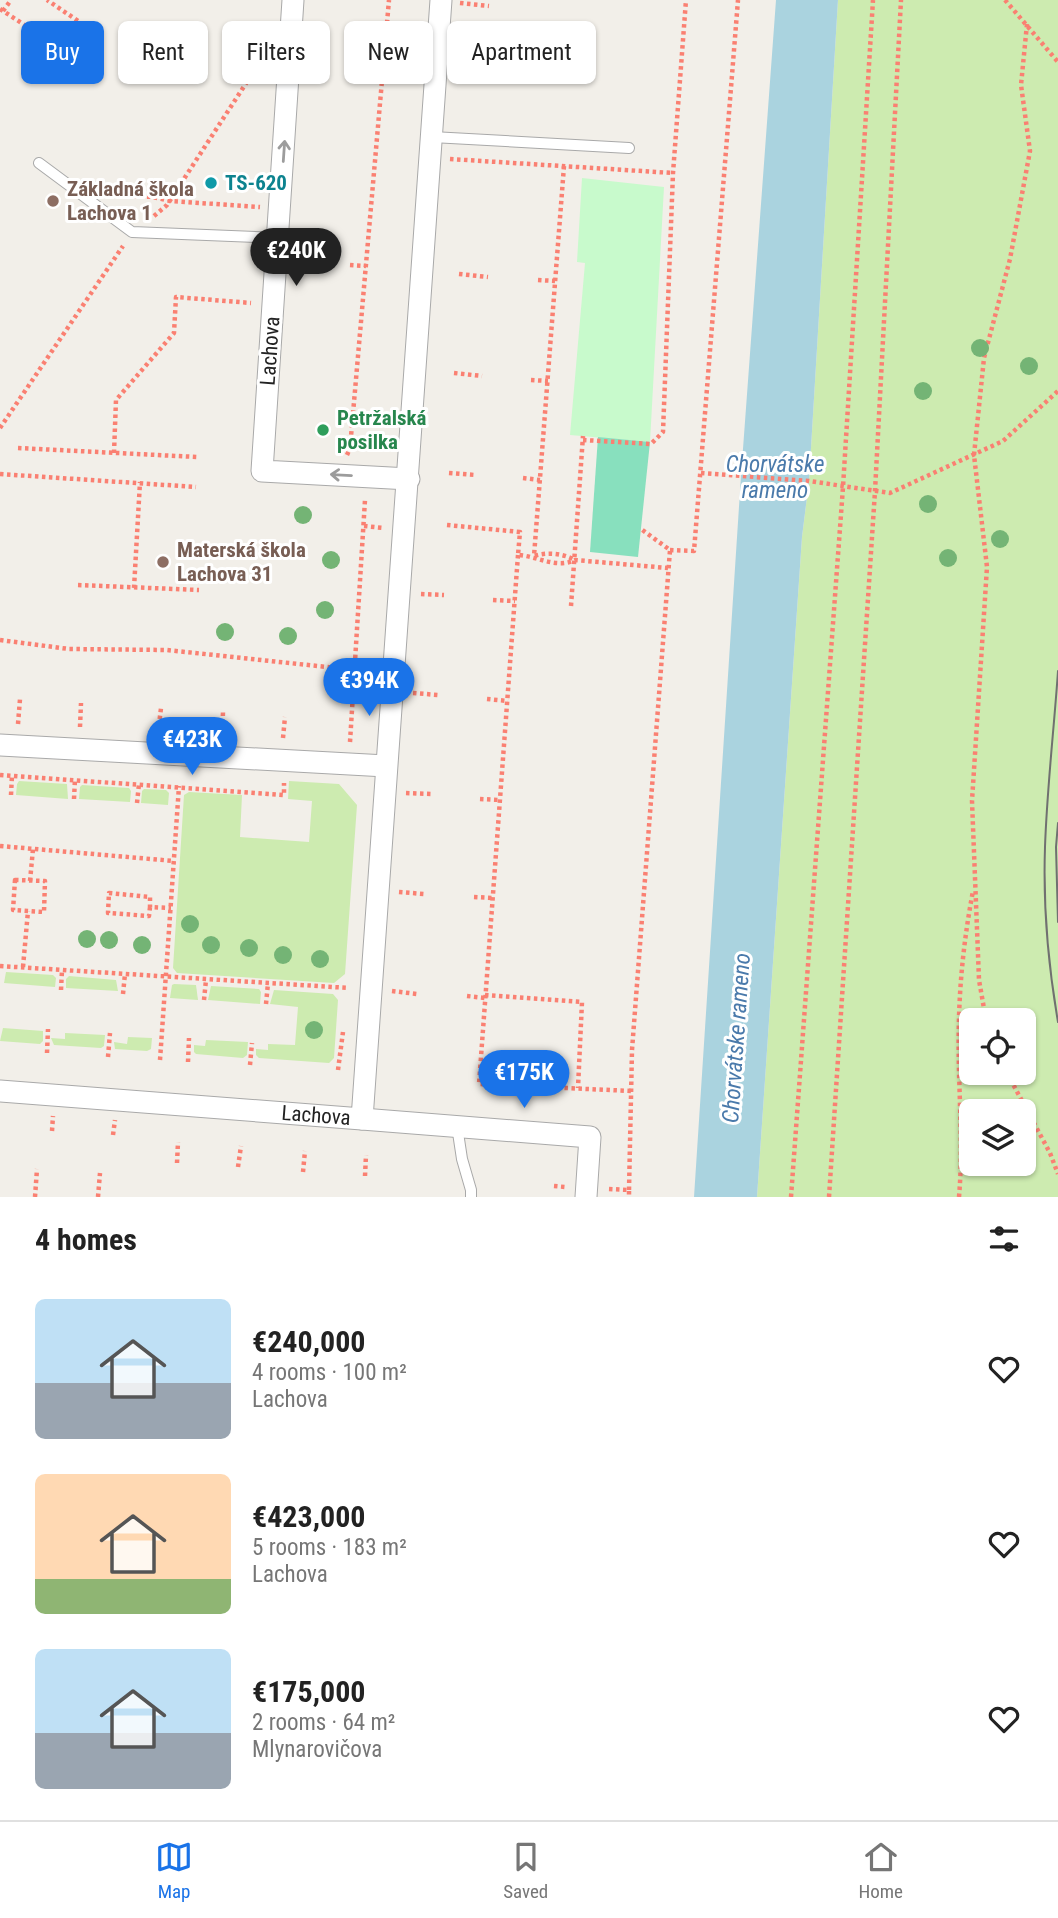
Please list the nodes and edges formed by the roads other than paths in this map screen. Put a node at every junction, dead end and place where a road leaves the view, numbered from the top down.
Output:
1 (293, 0) edge
2 (450, 2) edge
3 (432, 137) junction
4 (629, 148) dead end
5 (39, 163) dead end
6 (278, 237) junction
7 (409, 479) junction
8 (0, 745) edge
9 (386, 766) junction
10 (0, 1091) edge
11 (362, 1119) junction
12 (457, 1126) junction
13 (471, 1197) edge
14 (586, 1197) edge

6 -> 1 street, Lachova
2 - 3 street, Lachova
3 - 4 lane
3 - 7 street, Lachova
5 - 6 lane
7 -> 6 street, Lachova
7 - 9 street, Lachova
8 - 9 street
9 - 11 street, Lachova
10 - 11 street, Lachova
11 - 12 street
12 - 13 lane
12 - 14 street

